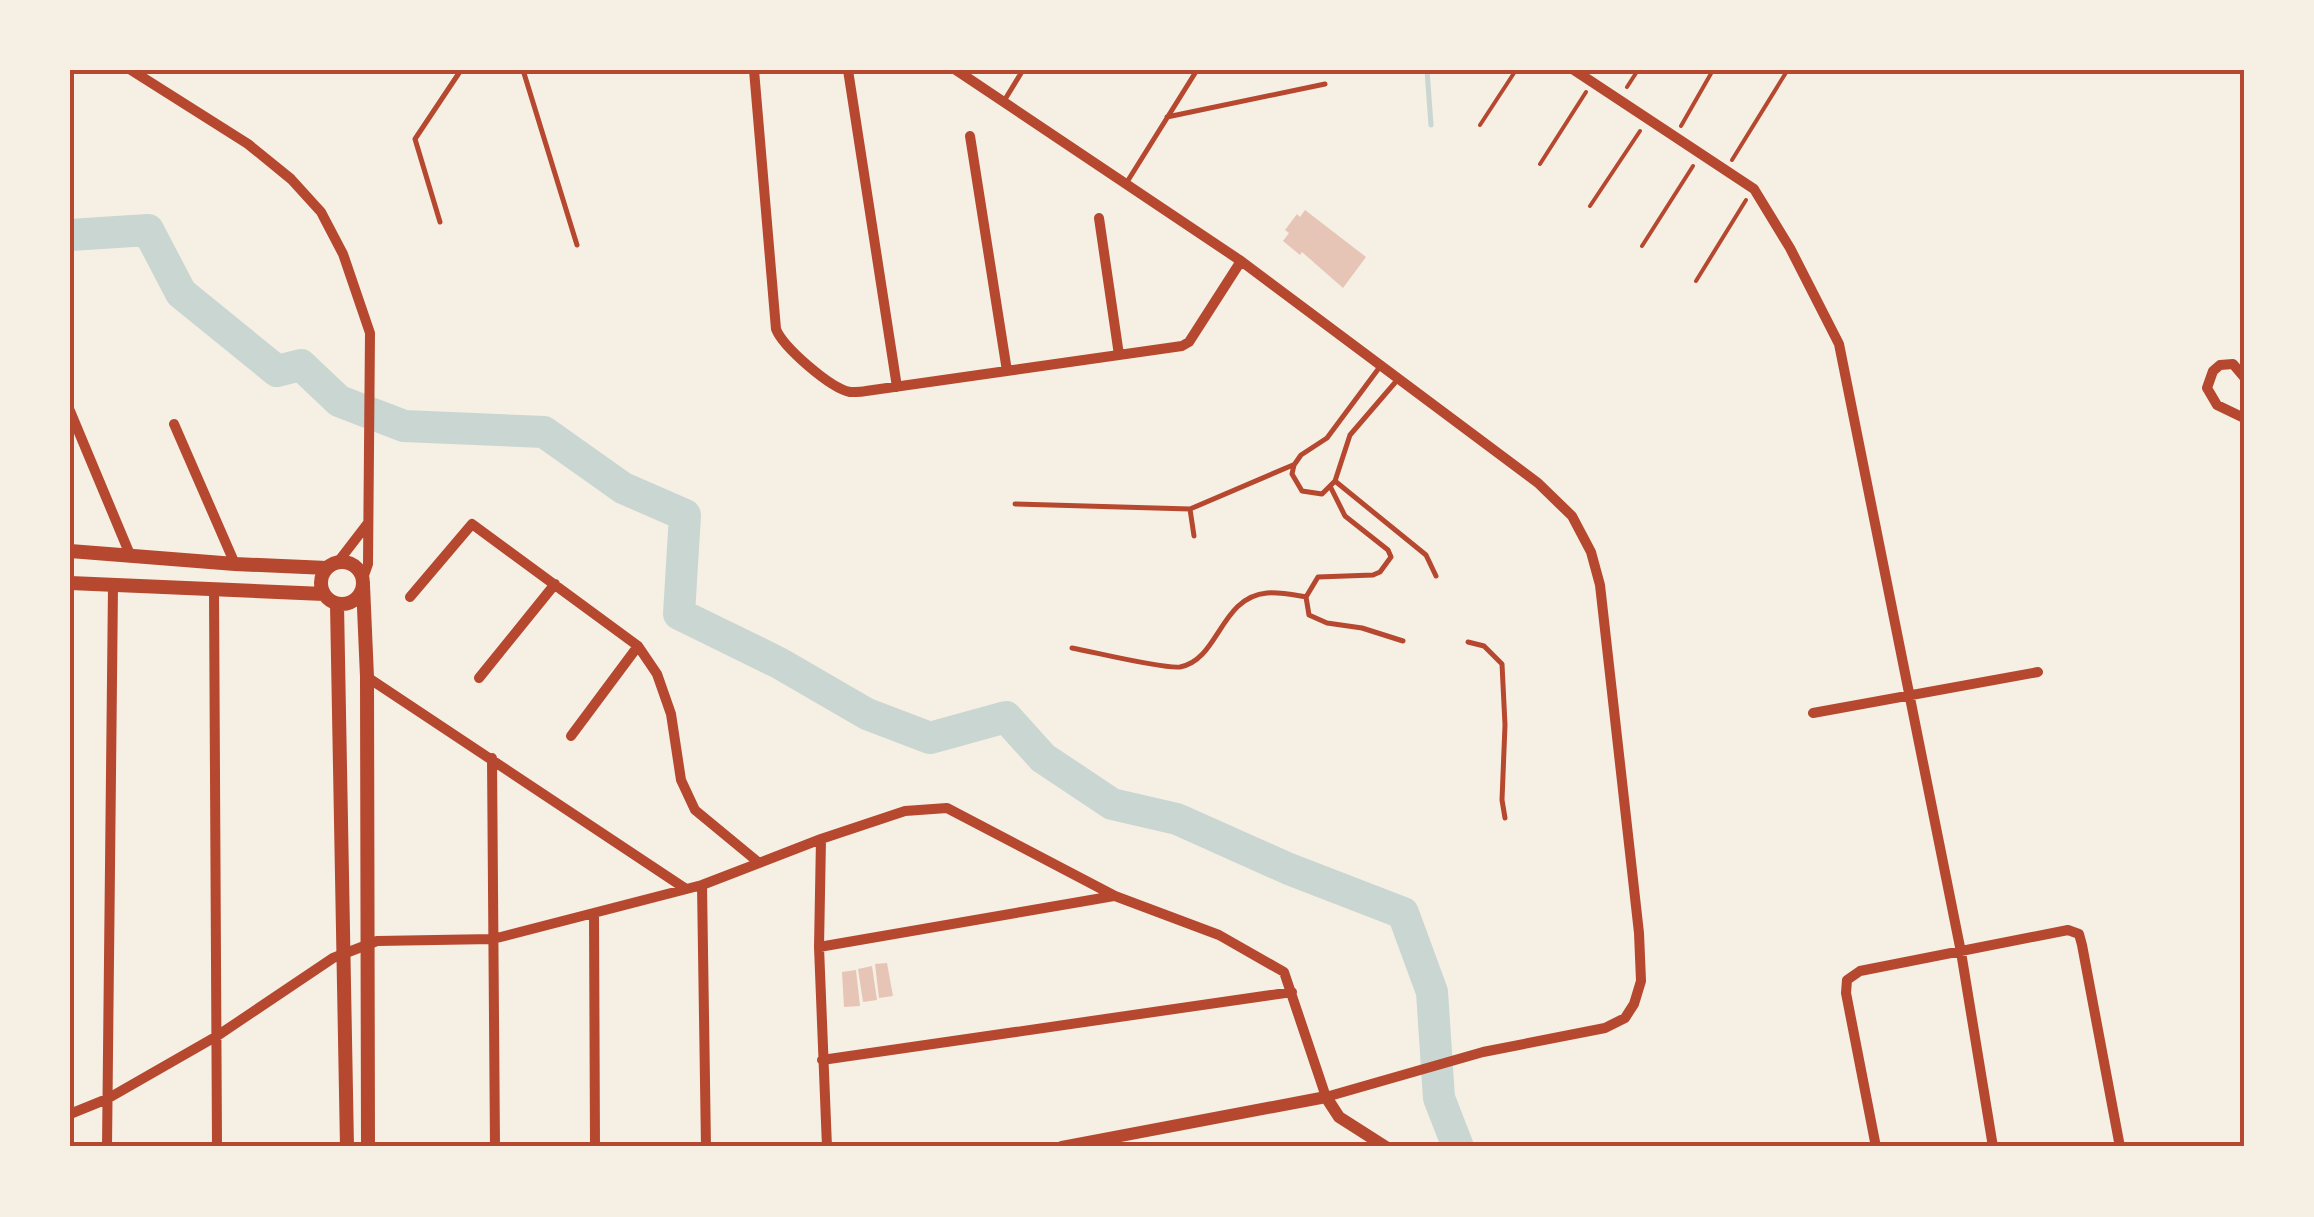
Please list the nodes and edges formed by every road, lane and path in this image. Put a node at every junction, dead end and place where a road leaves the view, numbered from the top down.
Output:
1 (131, 70) edge
2 (461, 70) edge
3 (524, 70) edge
4 (754, 70) edge
5 (848, 70) edge
6 (956, 70) edge
7 (1023, 70) edge
8 (1197, 70) edge
9 (1516, 70) edge
10 (1574, 70) edge
11 (1638, 70) edge
12 (1714, 70) edge
13 (1788, 70) edge
14 (1592, 82) junction
15 (1325, 84) dead end
16 (1619, 100) junction
17 (1003, 102) junction
18 (1167, 117) junction
19 (1648, 119) junction
20 (1480, 125) dead end
21 (970, 136) dead end
22 (1675, 136) junction
23 (1701, 154) junction
24 (1540, 164) dead end
25 (1726, 170) junction
26 (1126, 184) junction
27 (1754, 188) junction
28 (1590, 206) dead end
29 (1099, 218) dead end
30 (440, 222) dead end
31 (577, 245) dead end
32 (1642, 246) dead end
33 (1241, 262) junction
34 (1696, 281) dead end
35 (1119, 355) junction
36 (1381, 365) junction
37 (1008, 371) junction
38 (2244, 377) edge
39 (1398, 378) junction
40 (897, 387) junction
41 (70, 411) edge
42 (2244, 418) edge
43 (174, 424) dead end
44 (1294, 465) junction
45 (1335, 482) junction
46 (1331, 488) junction
47 (1015, 504) dead end
48 (1190, 509) junction
49 (368, 522) junction
50 (1194, 536) dead end
51 (70, 551) edge
52 (131, 558) junction
53 (235, 564) junction
54 (332, 565) junction
55 (1436, 576) dead end
56 (363, 581) junction
57 (70, 584) edge
58 (555, 584) junction
59 (113, 586) junction
60 (214, 590) junction
61 (410, 597) dead end
62 (1306, 597) junction
63 (330, 599) junction
64 (1403, 641) dead end
65 (1468, 642) dead end
66 (638, 646) junction
67 (1072, 648) dead end
68 (2038, 672) dead end
69 (367, 677) junction
70 (480, 678) dead end
71 (1907, 696) junction
72 (1812, 713) dead end
73 (571, 736) dead end
74 (492, 758) junction
75 (1505, 818) dead end
76 (821, 838) junction
77 (758, 862) junction
78 (702, 885) junction
79 (686, 888) junction
80 (1116, 896) junction
81 (594, 913) junction
82 (493, 940) junction
83 (366, 945) junction
84 (819, 947) junction
85 (1960, 952) junction
86 (344, 954) junction
87 (1292, 992) junction
88 (217, 1036) junction
89 (822, 1060) junction
90 (1326, 1097) junction
91 (107, 1099) junction
92 (70, 1114) edge
93 (1103, 1143) edge
94 (107, 1147) edge
95 (217, 1147) edge
96 (347, 1147) edge
97 (368, 1147) edge
98 (495, 1147) edge
99 (595, 1147) edge
100 (706, 1147) edge
101 (827, 1147) edge
102 (1062, 1147) edge
103 (1386, 1147) edge
104 (1876, 1147) edge
105 (1994, 1147) edge
106 (2120, 1147) edge

1 - 49 street
2 - 30 lane
3 - 31 lane
4 - 40 street
5 - 40 street
6 - 17 street
7 - 17 lane
8 - 18 lane
9 - 20 path
10 - 14 street
11 - 16 path
12 - 22 path
13 - 25 path
14 - 16 street
14 - 24 path
15 - 18 lane
16 - 19 street
17 - 26 street
18 - 26 lane
19 - 22 street
19 - 28 path
21 - 37 street
22 - 23 street
23 - 25 street
23 - 32 path
25 - 27 street
26 - 33 street
27 - 34 path
27 - 71 street
29 - 35 street
33 - 35 street
33 - 36 street
35 - 37 street
36 - 39 street
36 - 44 lane
37 - 40 street
38 - 42 street
39 - 45 lane
39 - 90 street
41 - 52 street
43 - 53 street
44 - 46 lane
44 - 48 lane
45 - 46 lane
45 - 55 lane
46 - 62 lane
47 - 48 lane
48 - 50 lane
49 - 54 street
49 - 56 street
51 - 52 main road
52 - 53 main road
53 - 54 main road
54 - 56 main road
54 - 63 main road
56 - 63 main road
56 - 69 main road
57 - 59 main road
58 - 61 street
58 - 66 street
58 - 70 street
59 - 60 main road
59 - 91 street
60 - 63 main road
60 - 88 street
62 - 64 lane
62 - 67 lane
63 - 86 main road
65 - 75 lane
66 - 73 street
66 - 77 street
68 - 71 street
69 - 74 street
69 - 83 main road
71 - 72 street
71 - 85 street
74 - 79 street
74 - 82 street
76 - 77 street
76 - 80 street
76 - 84 street
77 - 78 street
78 - 79 street
78 - 100 street
79 - 81 street
80 - 84 street
80 - 87 street
81 - 82 street
81 - 99 street
82 - 83 street
82 - 98 street
83 - 86 street
83 - 97 main road
84 - 89 street
85 - 104 street
85 - 105 street
85 - 106 street
86 - 88 street
86 - 96 main road
87 - 89 street
87 - 90 street
88 - 91 street
88 - 95 street
89 - 101 street
90 - 93 street
90 - 103 street
91 - 92 street
91 - 94 street
93 - 102 street

